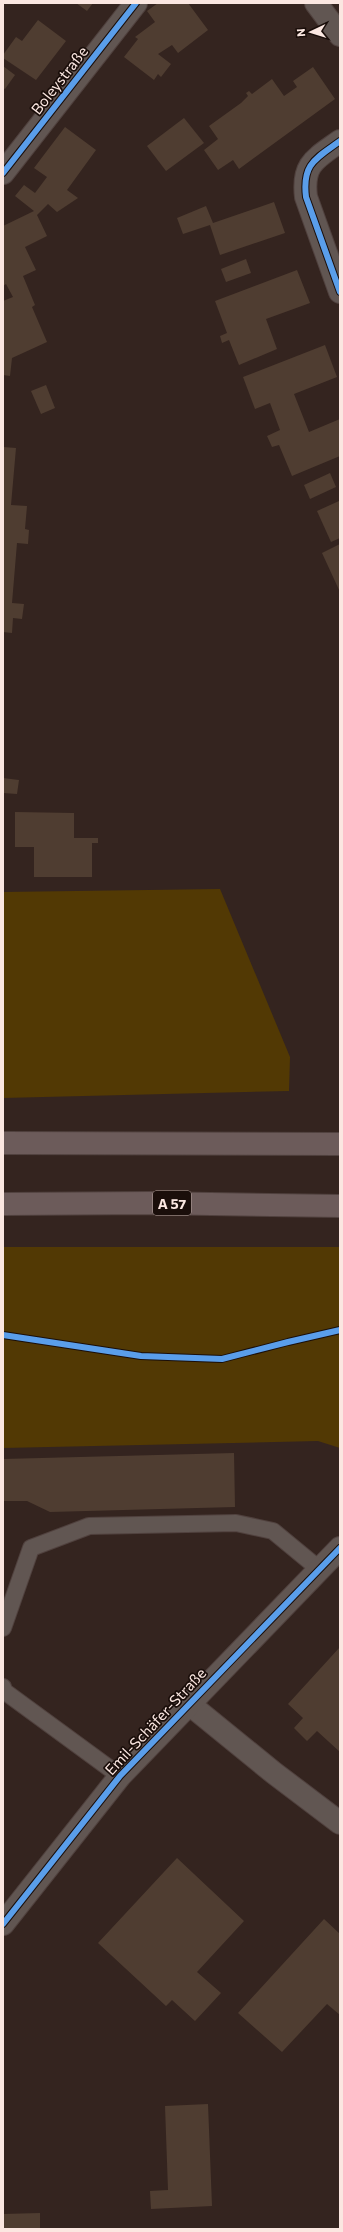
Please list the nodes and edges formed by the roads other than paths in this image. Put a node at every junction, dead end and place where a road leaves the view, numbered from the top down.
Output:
1 (136, 3) edge
2 (316, 3) edge
3 (340, 35) edge
4 (340, 141) edge
5 (3, 173) edge
6 (340, 292) edge
7 (3, 1143) edge
8 (340, 1144) edge
9 (3, 1204) edge
10 (340, 1206) edge
11 (340, 1548) edge
12 (319, 1569) junction
13 (3, 1628) edge
14 (3, 1687) edge
15 (188, 1703) junction
16 (120, 1776) junction
17 (340, 1823) edge
18 (3, 1924) edge

1 - 5 street, Boleystraße
2 - 3 street
4 - 6 street
7 - 8 highway
9 - 10 highway, A 57
11 - 12 street, Emil-Schäfer-Straße
12 - 13 lane
12 - 15 street, Emil-Schäfer-Straße
14 - 16 lane
15 - 16 street, Emil-Schäfer-Straße
15 - 17 street, Emil-Schäfer-Straße
16 - 18 street, Emil-Schäfer-Straße

